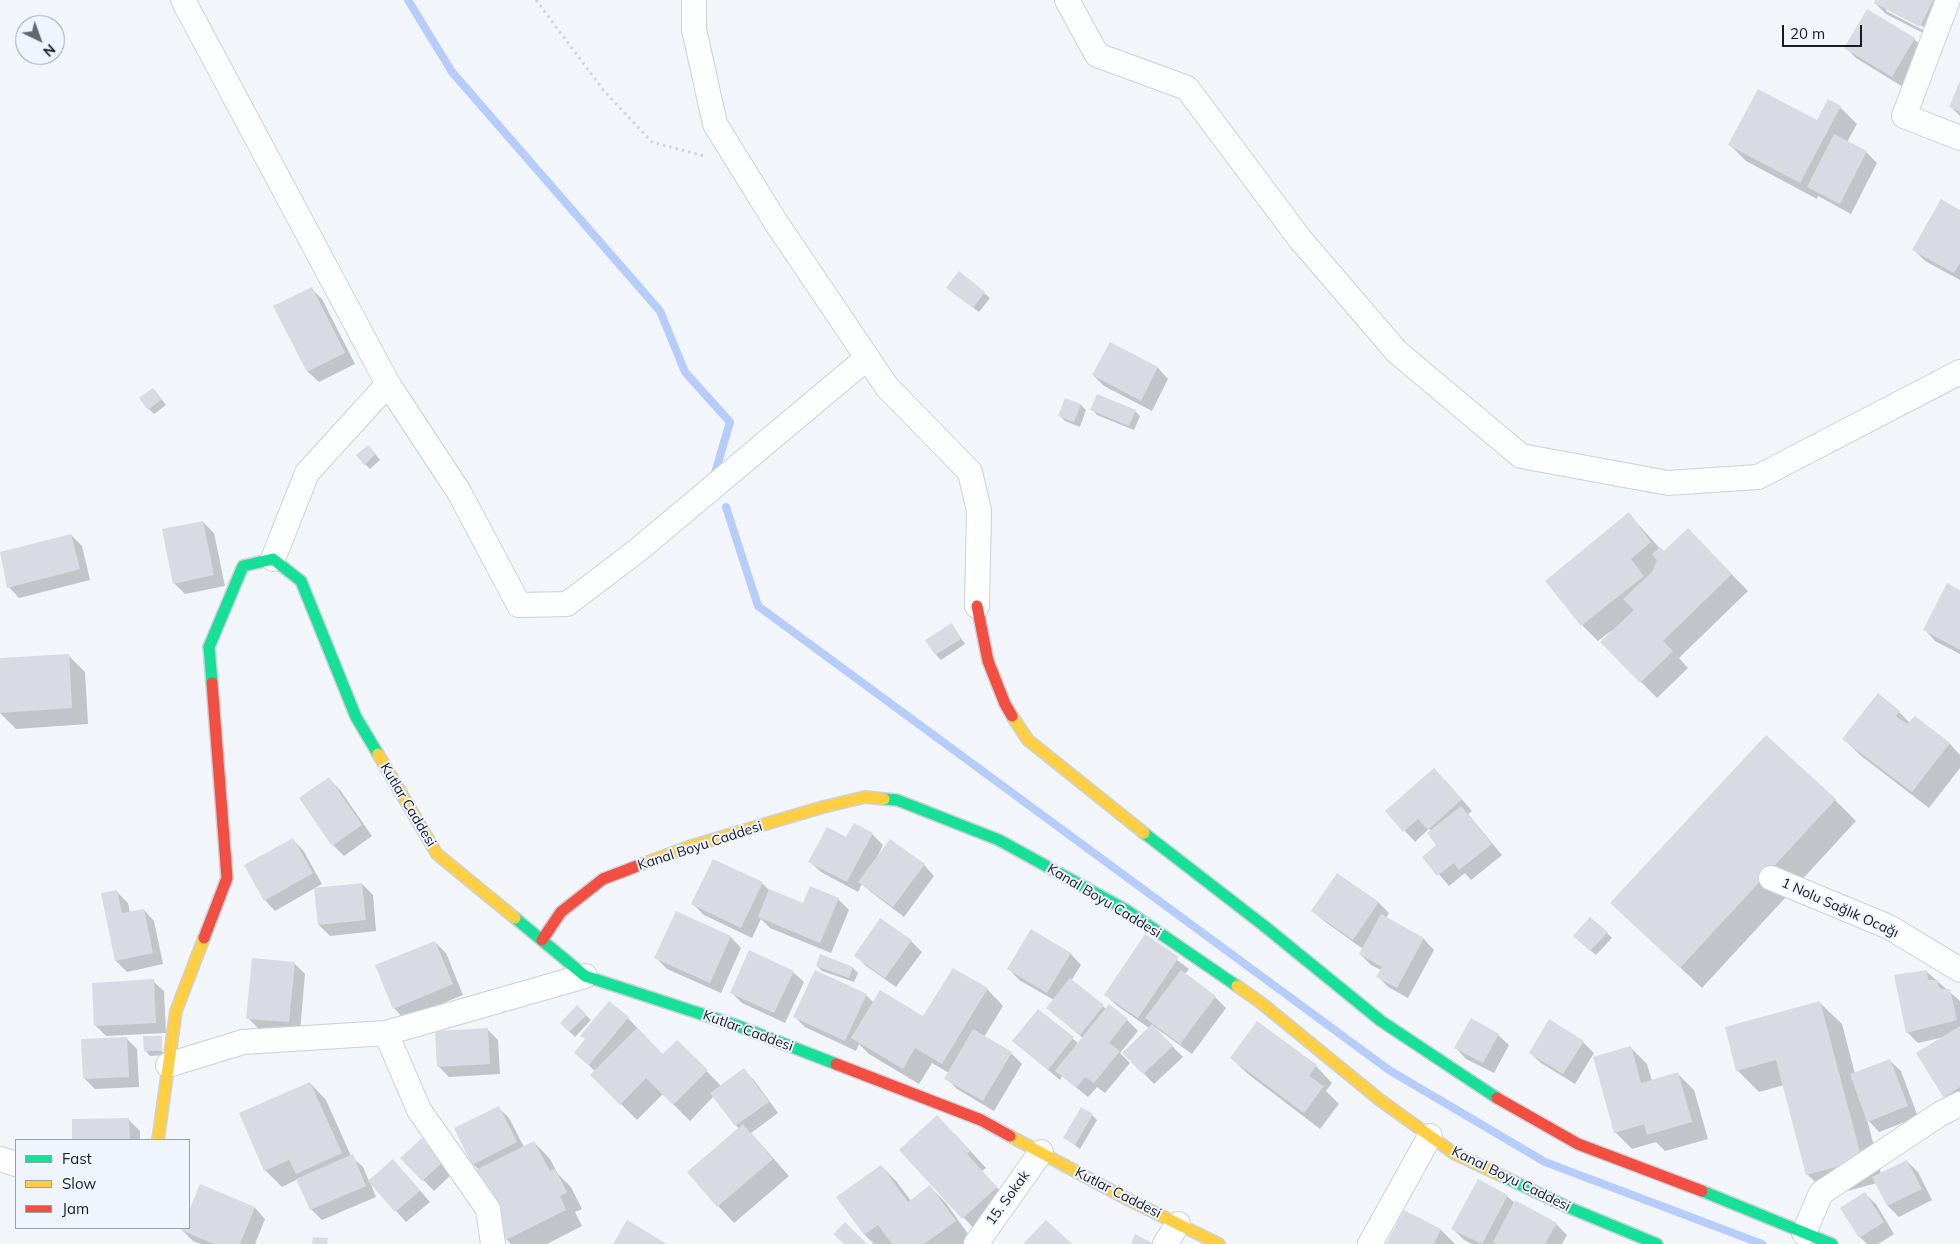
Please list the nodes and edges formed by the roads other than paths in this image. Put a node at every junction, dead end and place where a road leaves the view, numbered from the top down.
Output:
1 (182, 0) edge
2 (694, 0) edge
3 (1067, 0) edge
4 (1948, 0) edge
5 (1960, 138) edge
6 (867, 358) junction
7 (1960, 372) edge
8 (388, 384) junction
9 (273, 559) junction
10 (977, 606) joint
11 (1771, 878) dead end
12 (542, 940) junction
13 (562, 956) junction
14 (1960, 970) edge
15 (585, 976) junction
16 (534, 989) junction
17 (386, 1033) junction
18 (168, 1065) junction
19 (1960, 1104) edge
20 (1430, 1136) junction
21 (158, 1139) edge
22 (1041, 1152) junction
23 (0, 1159) edge
24 (15, 1164) edge
25 (1178, 1224) junction
26 (1804, 1233) junction
27 (493, 1244) edge
28 (976, 1244) edge
29 (1165, 1244) edge
30 (1220, 1244) edge
31 (1370, 1244) edge
32 (1657, 1244) edge
33 (1832, 1244) edge

1 - 8 street
2 - 6 street
3 - 7 street
4 - 5 street
6 - 8 street
6 - 10 street
8 - 9 street
9 - 12 street, Kutlar Caddesi
9 - 18 street
10 - 26 street
11 - 14 street, 1 Nolu Sağlık Ocağı
12 - 13 street, Kutlar Caddesi
12 - 20 street, Kanal Boyu Caddesi
13 - 15 street, Kutlar Caddesi
13 - 16 street
15 - 16 street
15 - 22 street, Kutlar Caddesi
16 - 17 street
17 - 18 street
17 - 27 street
18 - 21 street
19 - 26 street
20 - 31 street
20 - 32 street, Kanal Boyu Caddesi
22 - 25 street, Kutlar Caddesi
22 - 28 street, 15. Sokak
23 - 24 street
25 - 29 street
25 - 30 street, Kutlar Caddesi
26 - 33 street

